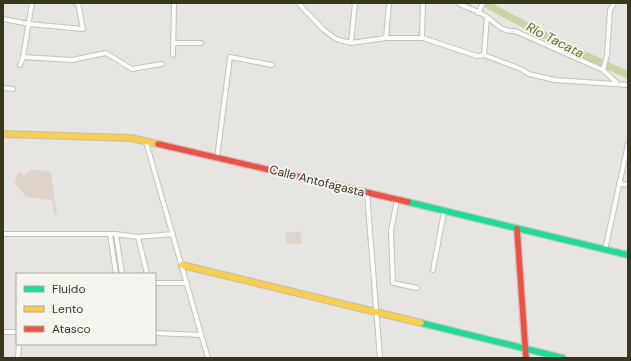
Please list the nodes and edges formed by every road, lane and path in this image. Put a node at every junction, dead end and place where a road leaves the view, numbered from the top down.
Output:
1 (32, 3) edge
2 (76, 3) edge
3 (174, 3) edge
4 (298, 3) edge
5 (355, 3) edge
6 (389, 3) edge
7 (423, 3) edge
8 (458, 3) edge
9 (614, 3) edge
10 (482, 4) edge
11 (478, 13) junction
12 (487, 17) junction
13 (3, 19) edge
14 (29, 24) junction
15 (386, 38) junction
16 (422, 38) junction
17 (174, 43) junction
18 (201, 43) dead end
19 (352, 43) junction
20 (173, 55) dead end
21 (484, 55) junction
22 (23, 57) junction
23 (162, 64) dead end
24 (20, 65) dead end
25 (272, 65) dead end
26 (604, 66) junction
27 (619, 84) junction
28 (628, 85) edge
29 (3, 88) edge
30 (13, 90) dead end
31 (3, 134) edge
32 (146, 142) junction
33 (628, 144) edge
34 (217, 158) junction
35 (619, 183) junction
36 (628, 185) edge
37 (367, 193) junction
38 (397, 200) junction
39 (444, 212) junction
40 (517, 229) junction
41 (3, 234) edge
42 (110, 234) junction
43 (116, 234) junction
44 (173, 234) junction
45 (138, 236) junction
46 (605, 250) junction
47 (628, 255) edge
48 (182, 265) junction
49 (433, 270) dead end
50 (116, 273) edge
51 (122, 273) edge
52 (146, 273) edge
53 (156, 283) edge
54 (187, 283) junction
55 (417, 288) dead end
56 (378, 313) junction
57 (3, 332) edge
58 (16, 332) edge
59 (156, 333) edge
60 (201, 335) junction
61 (19, 345) edge
62 (526, 349) junction
63 (18, 358) edge
64 (208, 358) edge
65 (380, 358) edge
66 (526, 358) edge
67 (563, 358) edge

1 - 14 street
2 - 14 street
3 - 17 street
4 - 19 street
5 - 19 street
6 - 15 street
7 - 16 street
8 - 11 street
9 - 26 street
10 - 11 street
11 - 12 street
12 - 21 street
12 - 26 street
13 - 14 street
14 - 22 street
15 - 16 street
15 - 19 street
16 - 21 street
17 - 18 street
17 - 20 street
21 - 27 street
22 - 23 street
22 - 24 street
25 - 34 street
26 - 27 street
27 - 28 street
29 - 30 street
31 - 32 main road, Calle Antofagasta
32 - 34 main road, Calle Antofagasta
32 - 44 street
33 - 35 street
34 - 37 main road, Calle Antofagasta
35 - 36 street
35 - 46 street
37 - 38 main road, Calle Antofagasta
37 - 56 street
38 - 39 main road, Calle Antofagasta
38 - 55 street
39 - 40 main road, Calle Antofagasta
39 - 49 street
40 - 46 main road, Calle Antofagasta
40 - 62 main road
41 - 42 street
42 - 43 street
42 - 50 street
43 - 45 street
43 - 51 street
44 - 45 street
44 - 48 street
45 - 52 street
46 - 47 main road, Calle Antofagasta
48 - 54 street
48 - 56 main road
53 - 54 street
54 - 60 street
56 - 62 main road
56 - 65 street
57 - 58 street
59 - 60 street
60 - 64 street
61 - 63 street
62 - 66 main road
62 - 67 main road

